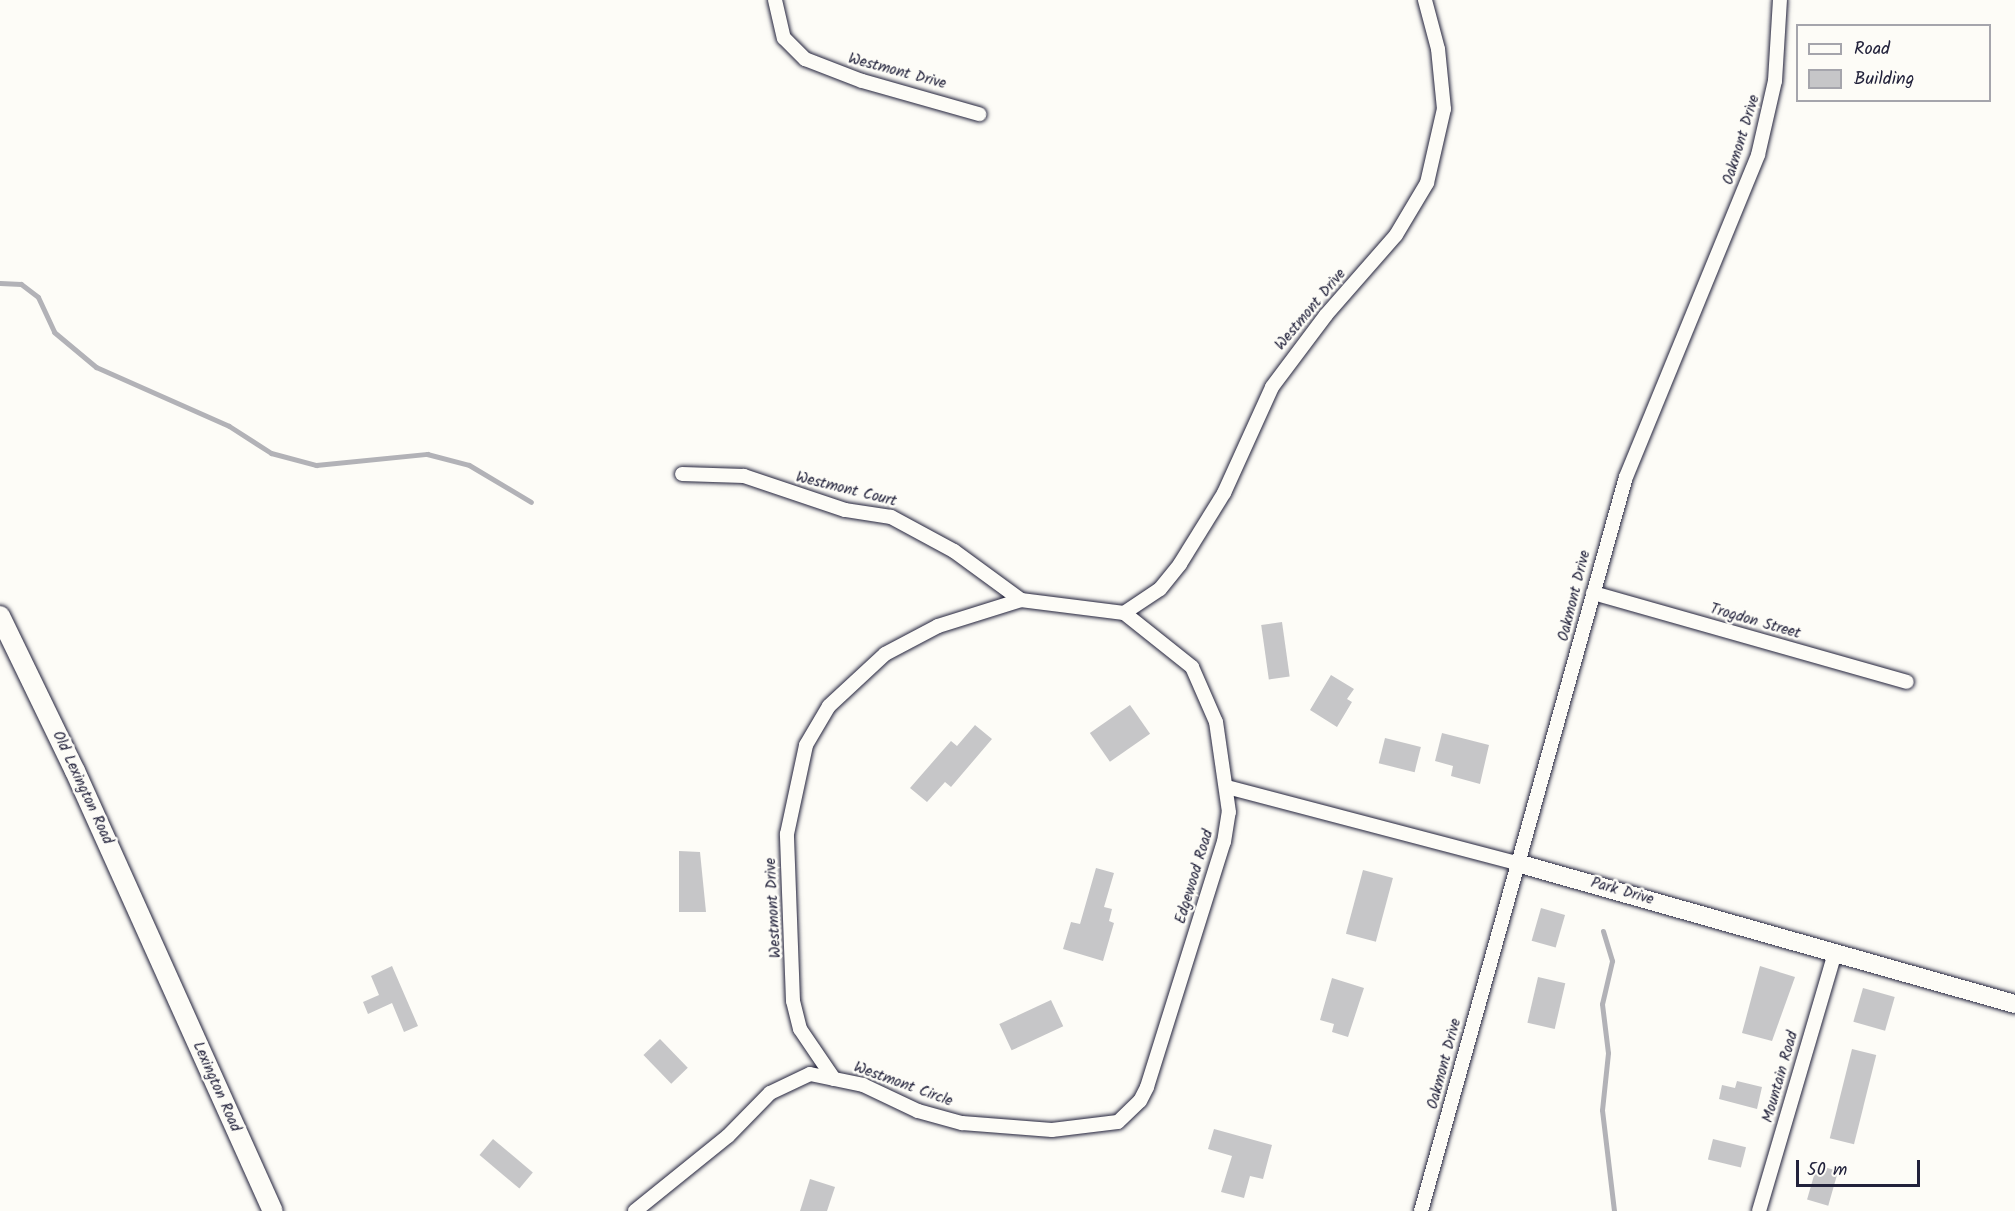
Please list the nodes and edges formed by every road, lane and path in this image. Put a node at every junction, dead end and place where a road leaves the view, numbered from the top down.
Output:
1 (775, 0) edge
2 (1425, 0) edge
3 (1780, 0) edge
4 (979, 114) dead end
5 (682, 474) dead end
6 (1593, 593) junction
7 (1021, 600) junction
8 (1124, 613) junction
9 (0, 616) edge
10 (1907, 682) dead end
11 (1227, 787) junction
12 (1517, 863) junction
13 (1835, 951) junction
14 (161, 962) joint
15 (2015, 1004) edge
16 (834, 1079) junction
17 (1104, 1126) joint
18 (273, 1211) edge
19 (635, 1211) edge
20 (1421, 1211) edge
21 (1759, 1211) edge

1 - 4 street, Westmont Drive
2 - 8 street, Westmont Drive
3 - 6 street, Oakmont Drive
5 - 7 street, Westmont Court
6 - 10 street, Trogdon Street
6 - 12 street, Oakmont Drive
7 - 8 street, Westmont Court
7 - 16 street, Westmont Drive
8 - 11 street, Edgewood Road
9 - 14 main road, Old Lexington Road
11 - 12 street, Park Drive
11 - 17 street, Edgewood Road
12 - 13 street, Park Drive
12 - 20 street, Oakmont Drive
13 - 15 street, Park Drive
13 - 21 street, Mountain Road
14 - 18 main road, Lexington Road
16 - 17 street, Westmont Circle
16 - 19 street

